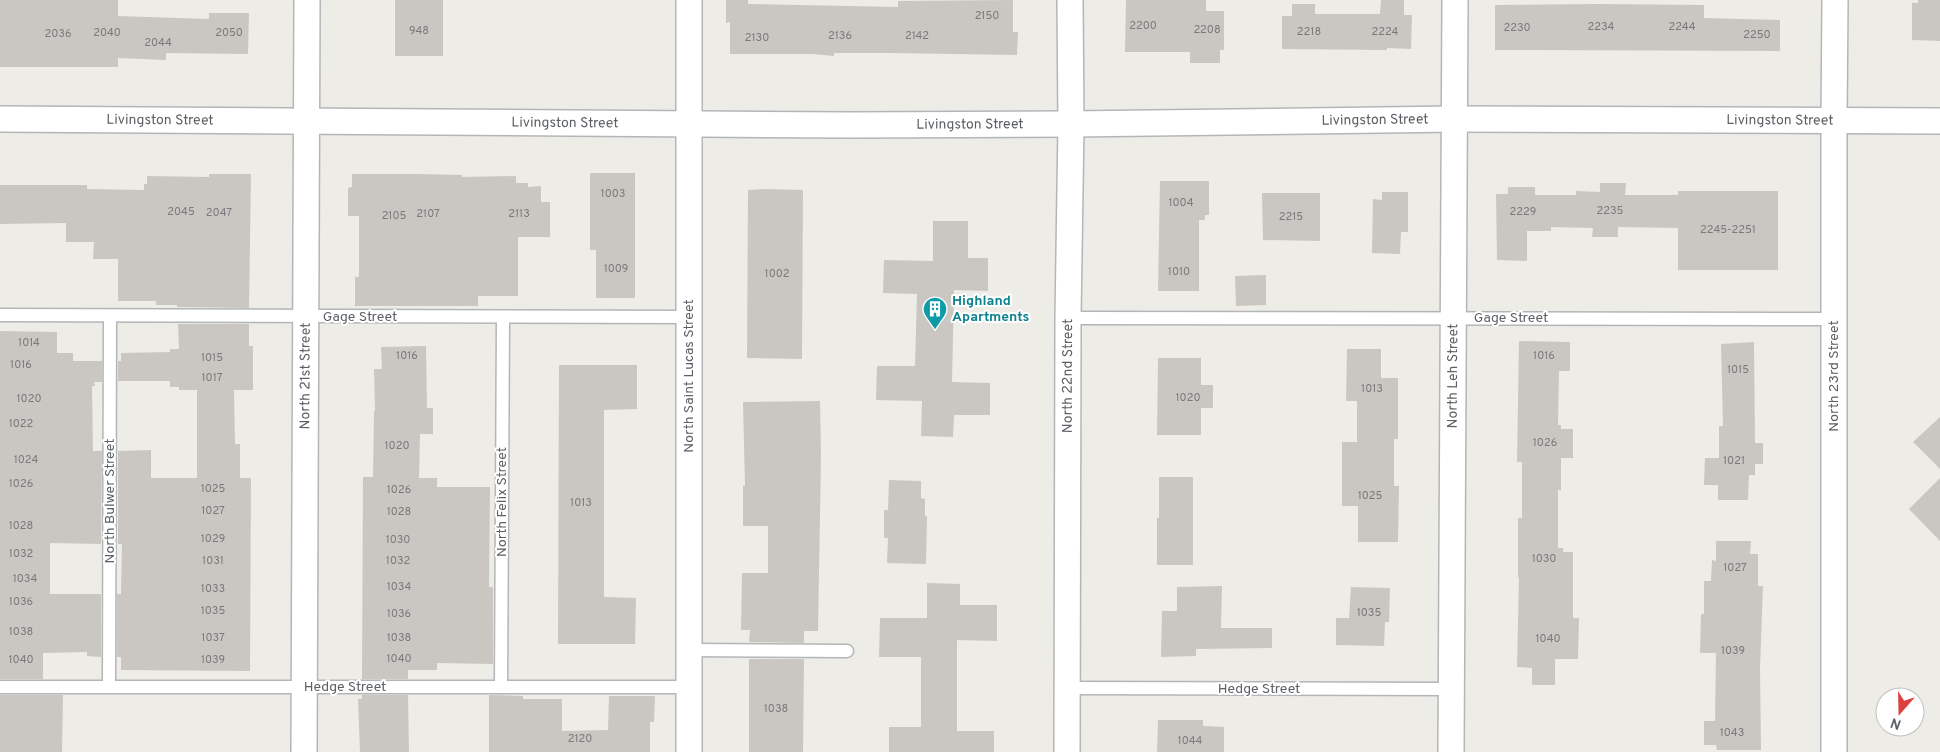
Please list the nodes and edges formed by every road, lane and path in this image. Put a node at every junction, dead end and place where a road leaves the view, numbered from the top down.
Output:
1 (308, 0) edge
2 (689, 0) edge
3 (1070, 0) edge
4 (1455, 0) edge
5 (1835, 0) edge
6 (0, 119) edge
7 (1455, 119) junction
8 (1834, 121) junction
9 (308, 122) junction
10 (1940, 122) edge
11 (689, 124) junction
12 (1071, 124) junction
13 (0, 315) edge
14 (110, 316) junction
15 (306, 317) junction
16 (503, 317) junction
17 (690, 317) junction
18 (1068, 318) junction
19 (1454, 318) junction
20 (1834, 319) junction
21 (689, 650) junction
22 (847, 651) dead end
23 (110, 686) junction
24 (304, 686) junction
25 (0, 687) edge
26 (501, 687) junction
27 (689, 687) junction
28 (1067, 688) junction
29 (1452, 689) junction
30 (304, 752) edge
31 (689, 752) edge
32 (1067, 752) edge
33 (1451, 752) edge
34 (1834, 752) edge

1 - 9 street, North 21st Street
2 - 11 street, North Saint Lucas Street
3 - 12 street, North 22nd Street
4 - 7 street, North Leh Street
5 - 8 street, North 23rd Street
6 - 9 street, Livingston Street
7 - 8 street, Livingston Street
7 - 12 street, Livingston Street
7 - 19 street, North Leh Street
8 - 10 street, Livingston Street
8 - 20 street, North 23rd Street
9 - 11 street, Livingston Street
9 - 15 street, North 21st Street
11 - 12 street, Livingston Street
11 - 17 street, North Saint Lucas Street
12 - 18 street, North 22nd Street
13 - 14 lane, Gage Street
14 - 15 lane, Gage Street
14 - 23 lane, North Bulwer Street
15 - 16 lane, Gage Street
15 - 24 street, North 21st Street
16 - 17 lane, Gage Street
16 - 26 lane, North Felix Street
17 - 21 street, North Saint Lucas Street
18 - 19 lane, Gage Street
18 - 28 street, North 22nd Street
19 - 20 lane, Gage Street
19 - 29 street, North Leh Street
20 - 34 street, North 23rd Street
21 - 22 lane
21 - 27 street, North Saint Lucas Street
23 - 24 lane, Hedge Street
23 - 25 lane, Hedge Street
24 - 26 lane, Hedge Street
24 - 30 street, North 21st Street
26 - 27 lane, Hedge Street
27 - 31 street, North Saint Lucas Street
28 - 29 lane, Hedge Street
28 - 32 street, North 22nd Street
29 - 33 street, North Leh Street

